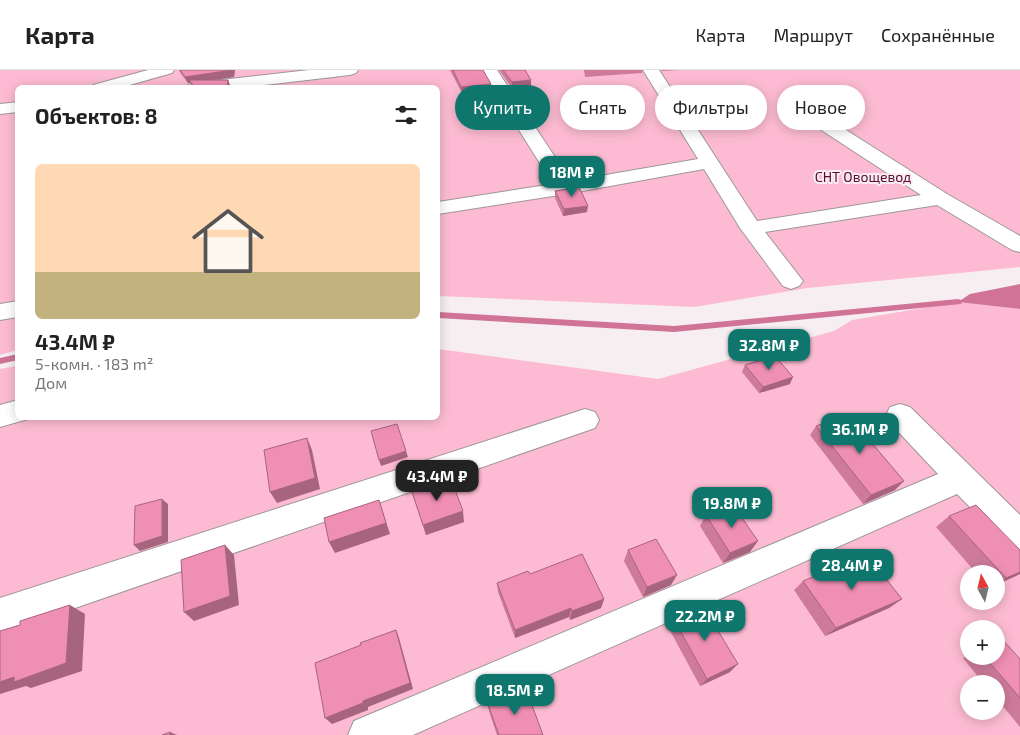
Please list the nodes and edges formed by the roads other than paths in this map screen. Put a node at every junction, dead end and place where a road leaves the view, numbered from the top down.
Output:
1 (166, 70) edge
2 (350, 70) edge
3 (489, 70) edge
4 (651, 70) edge
5 (333, 80) edge
6 (110, 85) edge
7 (246, 85) edge
8 (15, 107) edge
9 (0, 109) edge
10 (834, 130) edge
11 (710, 162) junction
12 (566, 188) junction
13 (940, 198) junction
14 (440, 208) edge
15 (751, 228) junction
16 (1020, 245) edge
17 (791, 281) dead end
18 (15, 310) edge
19 (0, 312) edge
20 (15, 412) edge
21 (900, 415) dead end
22 (0, 416) edge
23 (585, 420) dead end
24 (961, 478) junction
25 (1020, 536) edge
26 (0, 616) edge
27 (368, 735) edge

1 - 6 street
2 - 5 street
3 - 12 street
4 - 11 street
5 - 7 street
8 - 9 street
10 - 13 street
11 - 12 street
11 - 15 street
12 - 14 street
13 - 15 street
13 - 16 street
15 - 17 street
18 - 19 street
20 - 22 street
21 - 24 street
23 - 26 street
24 - 25 street
24 - 27 street

